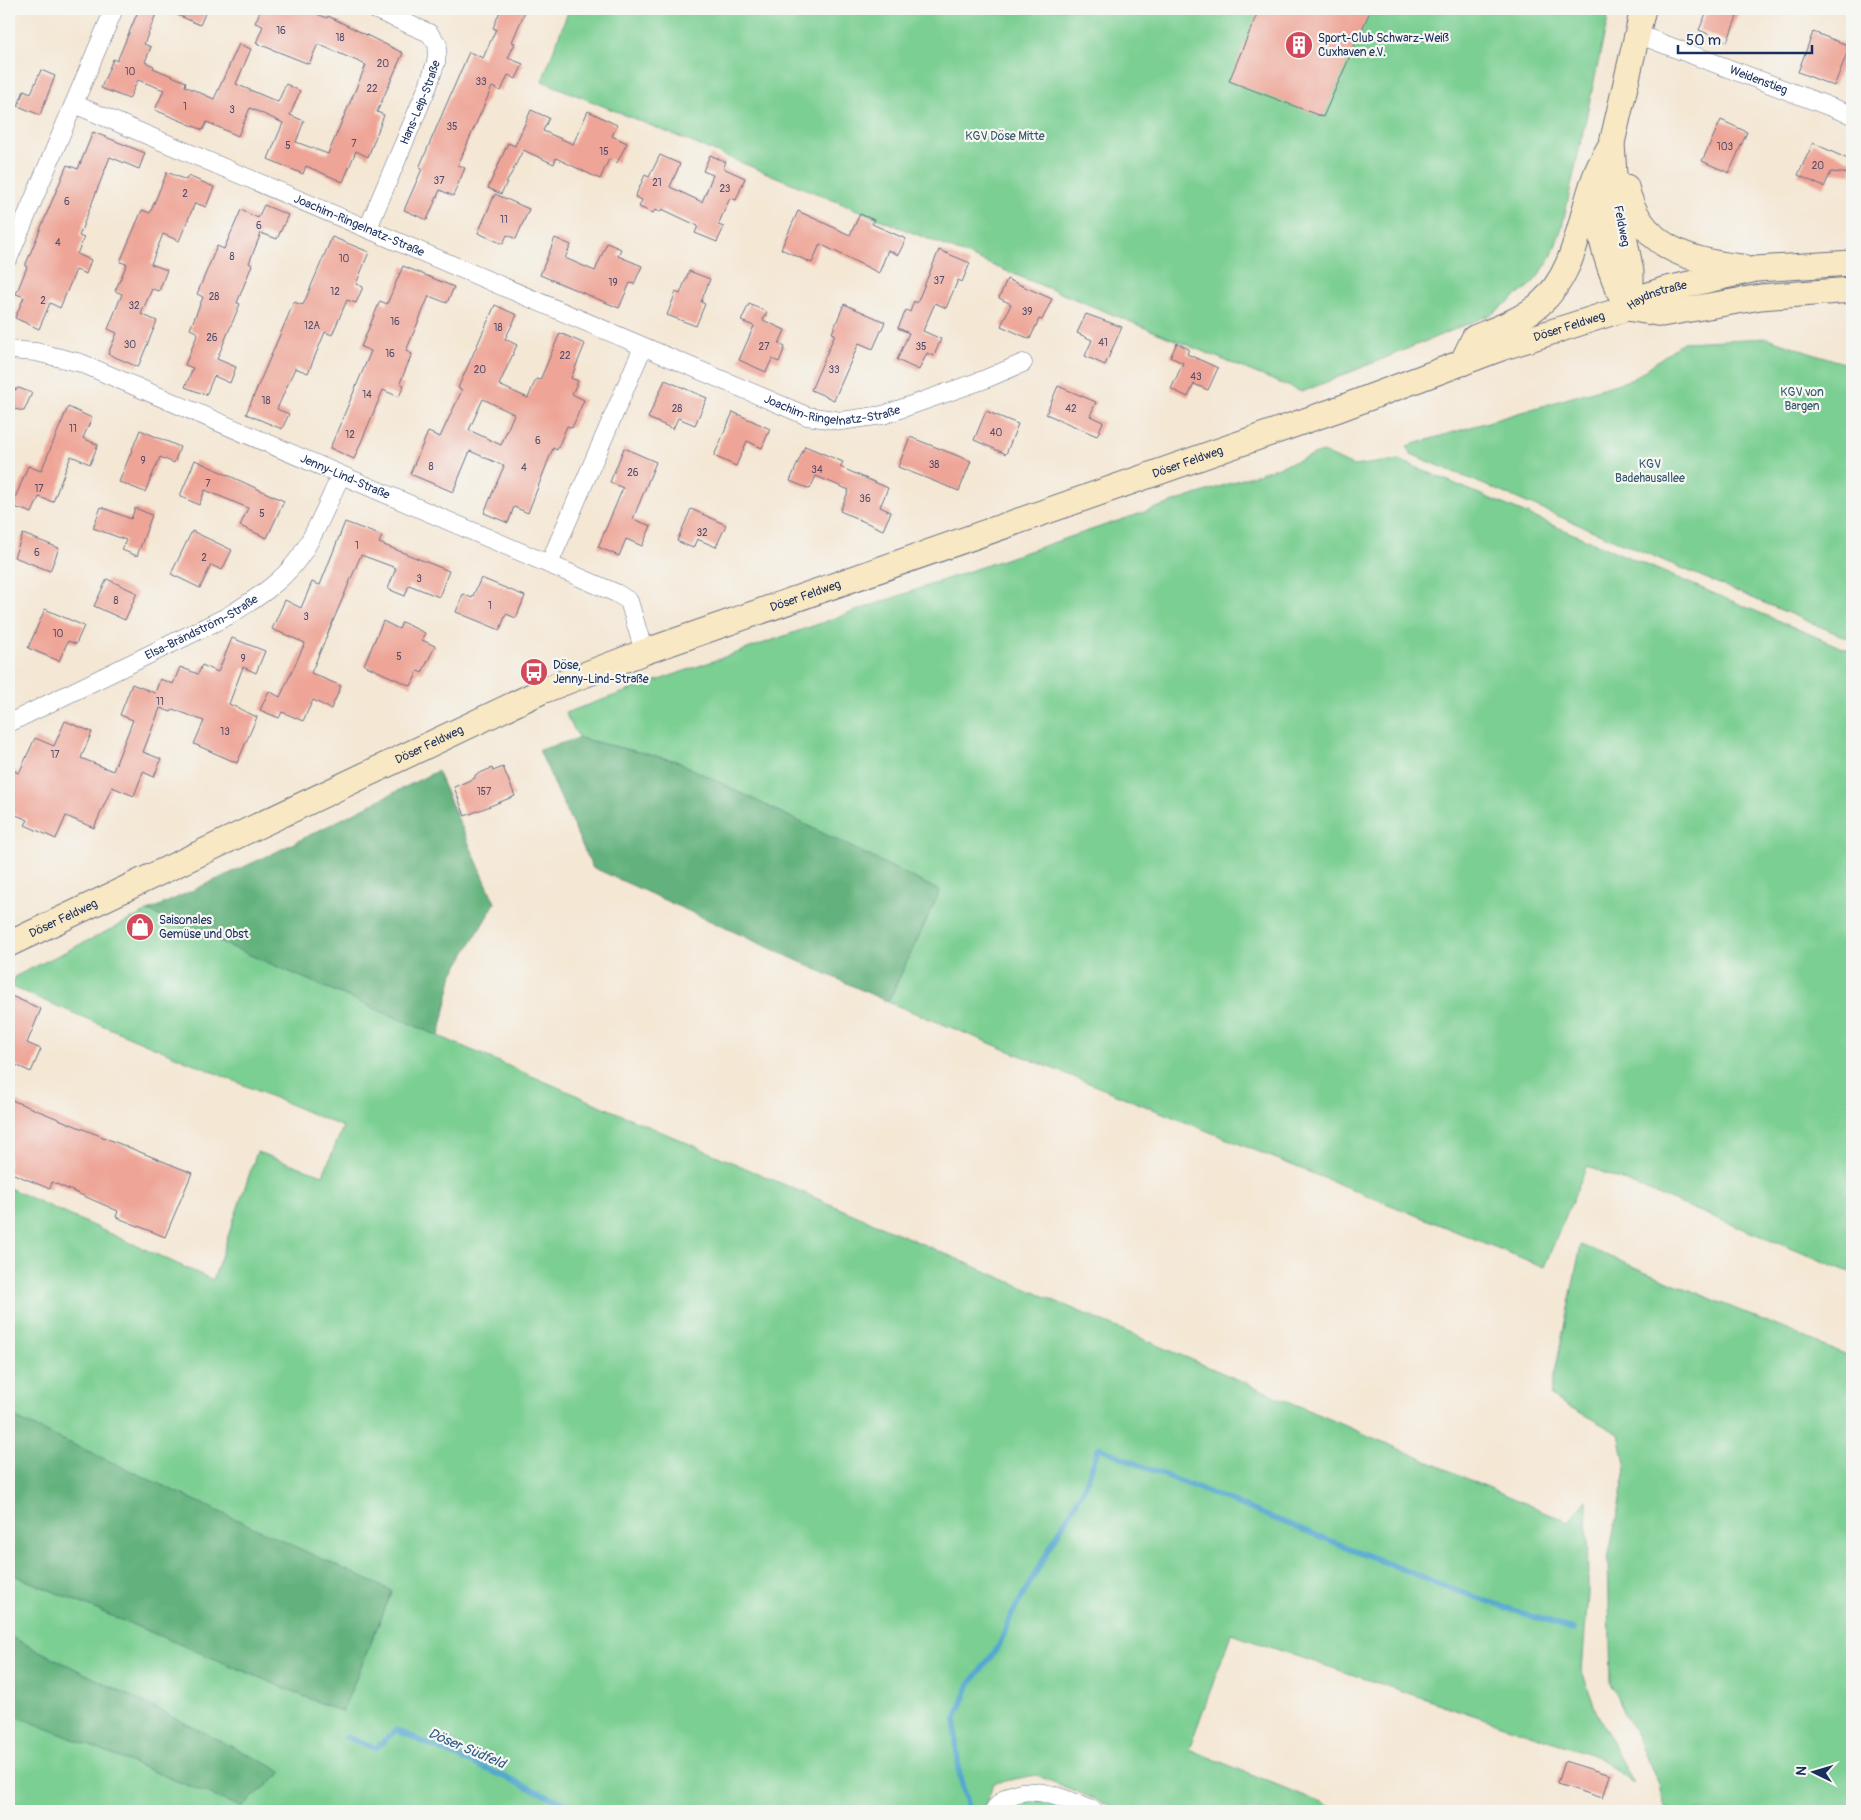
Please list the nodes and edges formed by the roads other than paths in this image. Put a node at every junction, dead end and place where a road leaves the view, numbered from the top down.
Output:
1 (114, 9) edge
2 (374, 9) edge
3 (1643, 9) edge
4 (1638, 34) junction
5 (74, 104) junction
6 (1852, 115) edge
7 (1612, 143) junction
8 (1595, 176) junction
9 (368, 228) junction
10 (9, 257) edge
11 (1852, 263) edge
12 (1756, 269) junction
13 (1852, 290) edge
14 (1627, 308) junction
15 (643, 347) junction
16 (9, 350) edge
17 (1462, 362) junction
18 (1023, 363) dead end
19 (341, 475) junction
20 (549, 564) junction
21 (644, 652) junction
22 (9, 723) edge
23 (9, 944) edge
24 (994, 1811) edge
25 (1094, 1811) edge

1 - 5 street
2 - 9 street, Hans-Leip-Straße
3 - 4 street, Feldweg
4 - 6 street, Weidenstieg
4 - 7 street, Feldweg
5 - 9 street, Joachim-Ringelnatz-Straße
5 - 10 street
7 - 8 street
7 - 12 street
7 - 14 street, Feldweg
8 - 14 street, Feldweg
8 - 17 street
9 - 15 street, Joachim-Ringelnatz-Straße
11 - 12 street, Haydnstraße
12 - 14 street, Haydnstraße
13 - 14 street, Haydnstraße
14 - 17 street, Döser Feldweg
15 - 18 street, Joachim-Ringelnatz-Straße
15 - 20 street
16 - 19 street, Jenny-Lind-Straße
17 - 21 street, Döser Feldweg
19 - 20 street, Jenny-Lind-Straße
19 - 22 street, Elsa-Brändström-Straße
20 - 21 street, Jenny-Lind-Straße
21 - 23 street, Döser Feldweg
24 - 25 street

